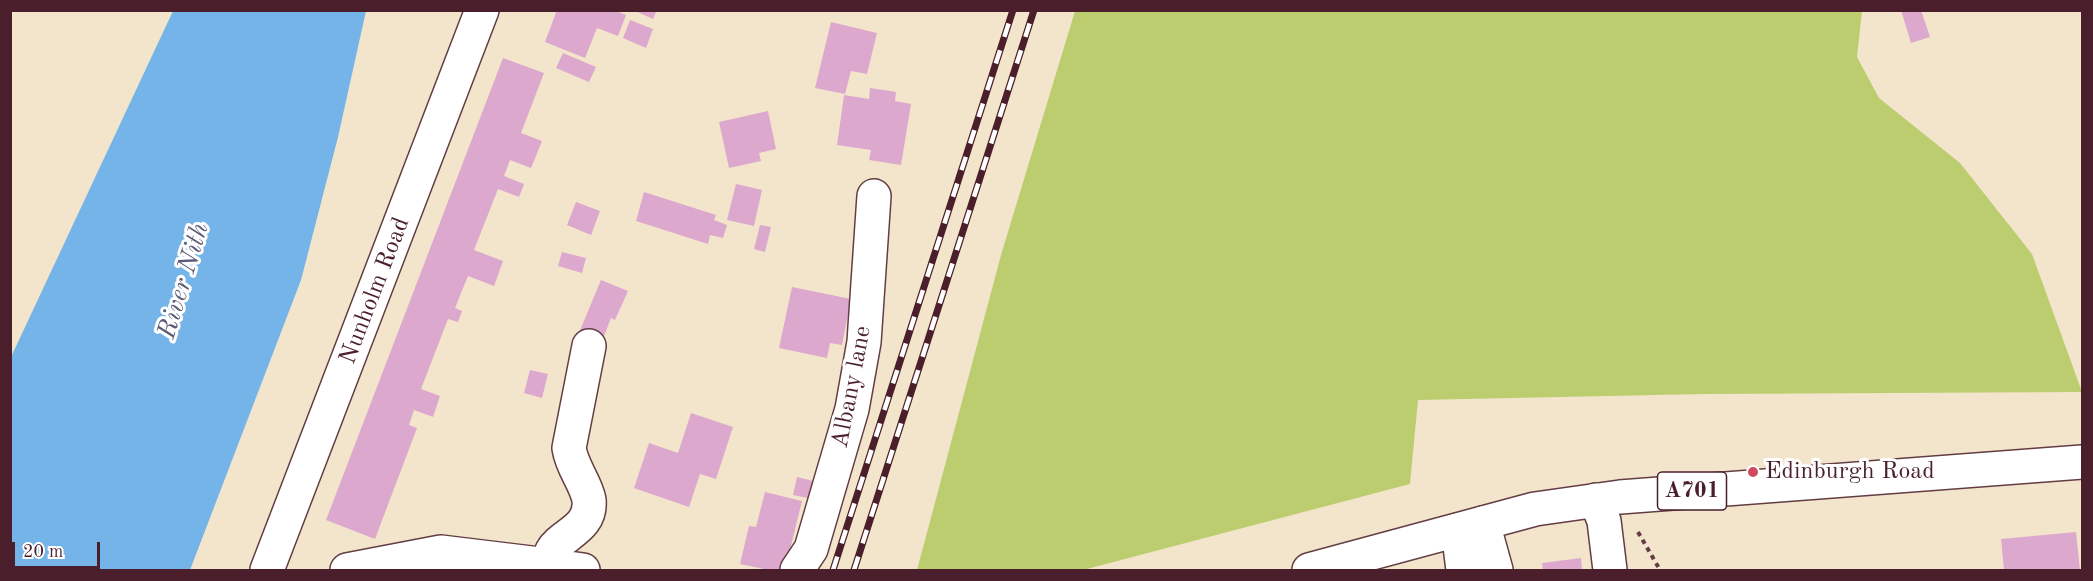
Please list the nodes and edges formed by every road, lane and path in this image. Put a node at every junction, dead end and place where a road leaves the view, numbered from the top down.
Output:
1 (482, 10) edge
2 (874, 196) dead end
3 (589, 346) dead end
4 (2082, 462) edge
5 (1596, 500) junction
6 (1635, 526) dead end
7 (1470, 527) junction
8 (548, 565) junction
9 (267, 570) edge
10 (347, 570) edge
11 (584, 570) edge
12 (797, 570) edge
13 (1309, 570) edge
14 (1463, 570) edge
15 (1496, 570) edge
16 (1610, 570) edge
17 (1660, 570) edge

1 - 9 main road, Nunholm Road
2 - 12 main road, Albany lane
3 - 8 main road
4 - 5 main road, A701
5 - 7 main road, A701
5 - 16 main road
6 - 17 path
7 - 13 main road, A701
7 - 14 main road
7 - 15 main road
8 - 10 main road
8 - 11 main road

